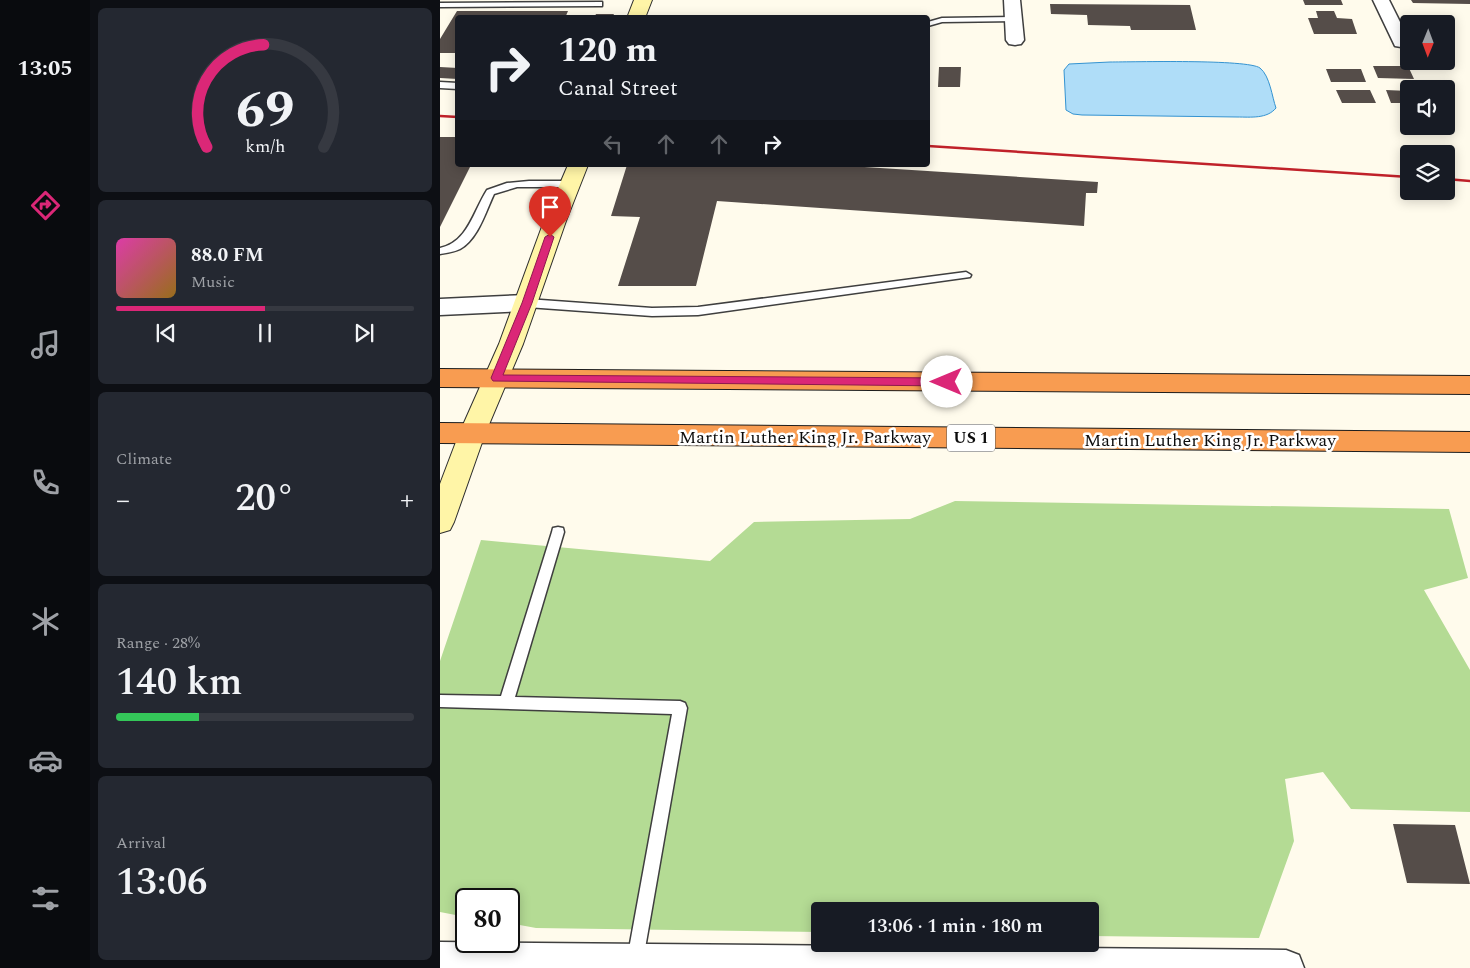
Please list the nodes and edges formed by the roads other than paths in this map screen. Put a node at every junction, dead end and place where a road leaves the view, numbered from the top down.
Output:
1 (643, 0) edge
2 (1012, 0) edge
3 (1381, 0) edge
4 (600, 4) dead end
5 (440, 5) edge
6 (637, 15) edge
7 (1014, 19) junction
8 (930, 23) edge
9 (1015, 40) dead end
10 (1400, 40) edge
11 (440, 85) edge
12 (455, 86) edge
13 (574, 174) edge
14 (440, 251) edge
15 (966, 275) dead end
16 (527, 303) junction
17 (440, 307) edge
18 (440, 378) edge
19 (497, 378) junction
20 (1470, 385) edge
21 (440, 433) edge
22 (472, 434) junction
23 (1470, 442) edge
24 (440, 522) edge
25 (558, 532) dead end
26 (440, 701) edge
27 (506, 703) junction
28 (440, 960) edge
29 (635, 962) junction
30 (1145, 968) edge
31 (1286, 968) edge

1 - 6 street
2 - 7 street
3 - 10 street
4 - 5 lane
7 - 8 lane
7 - 9 street
11 - 12 lane
13 - 14 lane
13 - 16 street
15 - 16 lane
16 - 17 street
16 - 19 street
18 - 19 highway
19 - 20 highway
19 - 22 street
21 - 22 highway, Martin Luther King Jr. Parkway / US 1
22 - 23 highway, Martin Luther King Jr. Parkway / US 1
22 - 24 street
25 - 27 lane
26 - 27 lane
27 - 29 lane
28 - 29 street
29 - 30 street
30 - 31 street

